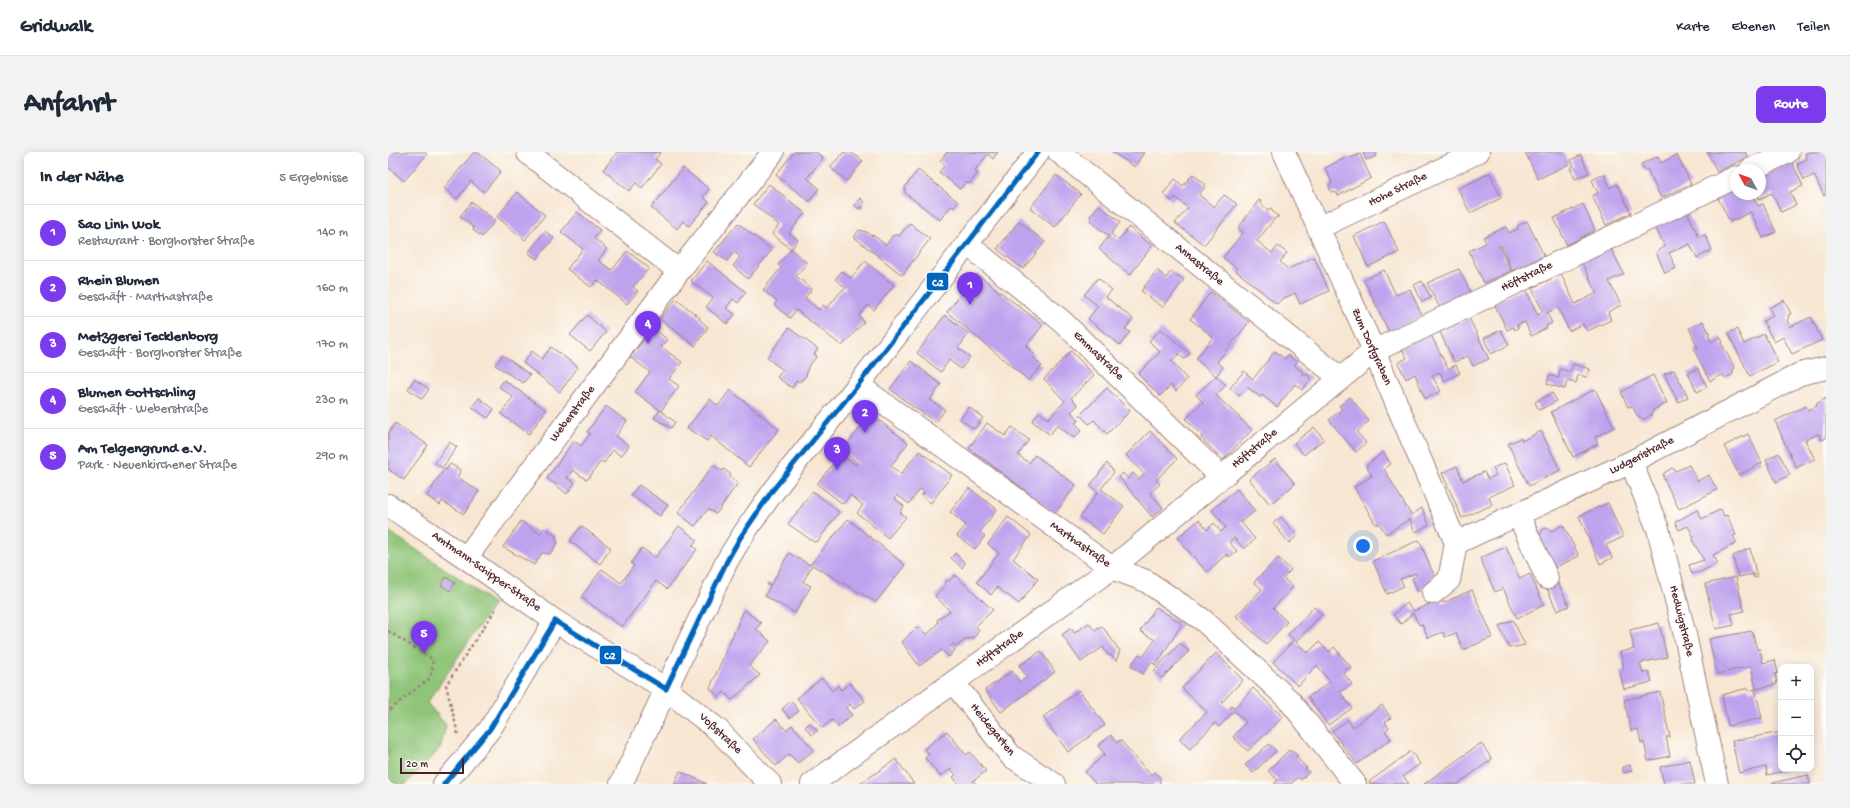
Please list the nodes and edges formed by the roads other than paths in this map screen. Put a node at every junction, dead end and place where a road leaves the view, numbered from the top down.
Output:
1 (773, 152) edge
2 (1038, 152) edge
3 (1059, 152) edge
4 (1284, 152) edge
5 (1478, 152) edge
6 (1788, 152) edge
7 (528, 153) edge
8 (1763, 164) edge
9 (1730, 180) edge
10 (1318, 228) junction
11 (966, 244) junction
12 (680, 270) junction
13 (1374, 351) junction
14 (1826, 368) edge
15 (1340, 378) junction
16 (858, 385) junction
17 (1631, 462) junction
18 (1221, 477) junction
19 (388, 505) edge
20 (1518, 514) junction
21 (1456, 543) junction
22 (466, 558) junction
23 (1112, 568) junction
24 (1547, 578) dead end
25 (1433, 593) dead end
26 (555, 621) junction
27 (954, 683) junction
28 (666, 689) junction
29 (444, 784) edge
30 (621, 784) edge
31 (770, 784) edge
32 (812, 784) edge
33 (1054, 784) edge
34 (1355, 784) edge
35 (1717, 784) edge

1 - 12 street, Weberstraße
2 - 11 street
3 - 15 street, Annastraße
4 - 10 street, Zum Dorfgraben
5 - 10 street, Hohe Straße
6 - 8 street
7 - 12 street
9 - 13 street, Höftstraße
10 - 13 street, Zum Dorfgraben
11 - 16 street
11 - 18 street, Emmastraße
12 - 22 street, Weberstraße
13 - 15 street, Höftstraße
13 - 21 street, Zum Dorfgraben
14 - 17 street, Ludgeristraße
15 - 18 street, Höftstraße
16 - 23 street, Marthastraße
16 - 28 street
17 - 20 street, Ludgeristraße
17 - 35 street, Hedwigstraße
18 - 23 street, Höftstraße
19 - 22 street, Amtmann-Schipper-Straße
20 - 21 street, Ludgeristraße
20 - 24 street
21 - 25 street
22 - 26 street, Amtmann-Schipper-Straße
23 - 27 street, Höftstraße
23 - 34 street, Marthastraße
26 - 28 street, Amtmann-Schipper-Straße
26 - 29 street
27 - 32 street, Höftstraße
27 - 33 street, Heidegarten
28 - 30 street
28 - 31 street, Voßstraße

